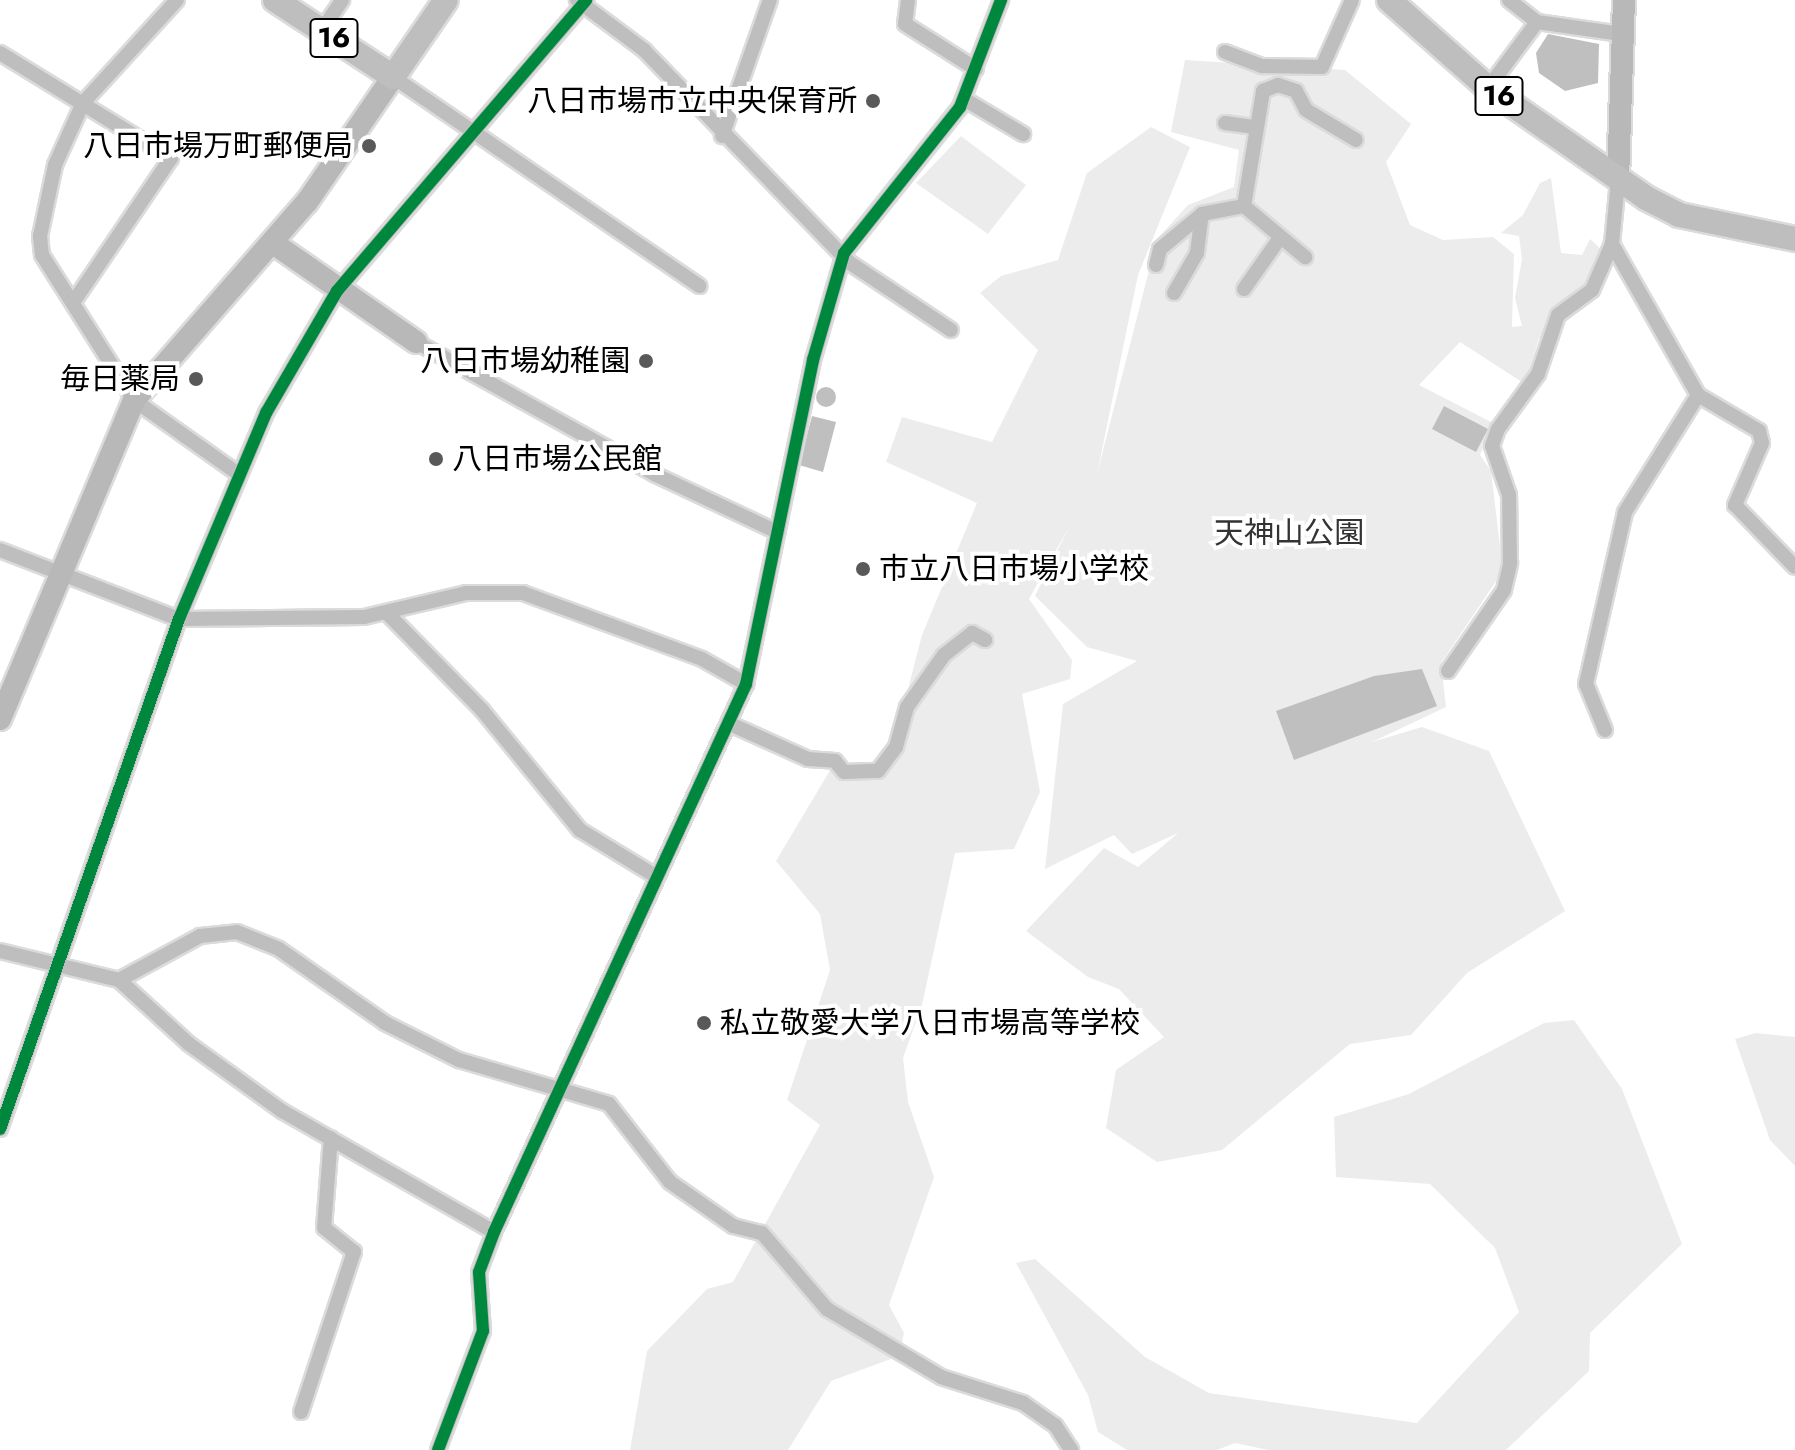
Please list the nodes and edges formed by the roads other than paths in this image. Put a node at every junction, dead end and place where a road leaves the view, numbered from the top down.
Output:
1 (177, 0) edge
2 (275, 0) edge
3 (342, 0) edge
4 (446, 0) edge
5 (770, 0) edge
6 (908, 0) edge
7 (1001, 0) edge
8 (1352, 0) edge
9 (1389, 0) edge
10 (1509, 0) edge
11 (582, 1) edge
12 (1626, 1) edge
13 (1537, 22) junction
14 (322, 30) junction
15 (1621, 34) junction
16 (1225, 52) dead end
17 (0, 53) edge
18 (1262, 66) junction
19 (976, 69) junction
20 (393, 77) junction
21 (1488, 88) junction
22 (1263, 91) junction
23 (964, 99) junction
24 (83, 103) junction
25 (1225, 123) dead end
26 (1255, 127) junction
27 (473, 133) junction
28 (1023, 134) dead end
29 (722, 136) junction
30 (1356, 140) dead end
31 (1618, 180) junction
32 (1244, 206) junction
33 (1202, 214) junction
34 (1280, 238) junction
35 (1795, 239) edge
36 (273, 243) junction
37 (1612, 244) junction
38 (844, 253) junction
39 (1305, 257) dead end
40 (1156, 265) dead end
41 (699, 286) dead end
42 (1244, 289) dead end
43 (337, 291) junction
44 (1174, 293) dead end
45 (73, 303) junction
46 (951, 330) dead end
47 (416, 342) joint
48 (1698, 395) junction
49 (134, 400) junction
50 (237, 473) junction
51 (777, 532) junction
52 (0, 550) edge
53 (1795, 567) edge
54 (57, 575) junction
55 (387, 613) junction
56 (179, 619) junction
57 (985, 640) dead end
58 (1448, 671) dead end
59 (746, 684) junction
60 (0, 719) edge
61 (728, 723) junction
62 (1605, 730) dead end
63 (657, 877) junction
64 (0, 951) edge
65 (60, 961) junction
66 (119, 980) junction
67 (562, 1085) junction
68 (0, 1129) edge
69 (331, 1138) junction
70 (494, 1232) junction
71 (301, 1412) dead end
72 (438, 1450) edge
73 (1071, 1450) edge

1 - 24 street
2 - 14 main road, 16
3 - 14 street
4 - 20 main road, 16
5 - 29 street
6 - 19 street
7 - 19 street
8 - 18 street
9 - 21 main road, 16
10 - 13 street
11 - 27 street
11 - 29 street
12 - 15 street
13 - 15 street
13 - 21 street
14 - 20 main road, 16
15 - 31 street
16 - 18 street
17 - 24 street
18 - 22 street
19 - 23 street
20 - 27 street
20 - 36 street
21 - 31 main road, 16
22 - 26 street
22 - 30 street
23 - 28 street
23 - 38 street
24 - 45 street
24 - 45 street
25 - 26 street
26 - 32 street
27 - 41 street
27 - 43 street
29 - 38 street
31 - 35 main road, 16
31 - 37 street
32 - 33 street
32 - 34 street
33 - 40 street
33 - 44 street
34 - 39 street
34 - 42 street
36 - 43 street
36 - 49 street
37 - 48 street
37 - 58 street
38 - 46 street
38 - 51 street
43 - 47 street
43 - 50 street
45 - 49 street
47 - 51 street
48 - 53 street
48 - 62 street
49 - 50 street
49 - 54 street
50 - 56 street
51 - 59 street
52 - 54 street
54 - 56 street
54 - 60 street
55 - 56 street
55 - 59 street
55 - 63 street
56 - 65 street
57 - 61 street
59 - 61 street
61 - 63 street
63 - 67 street
64 - 65 street
65 - 66 street
65 - 68 street
66 - 67 street
66 - 69 street
67 - 70 street
67 - 73 street
69 - 70 street
69 - 71 street
70 - 72 street

